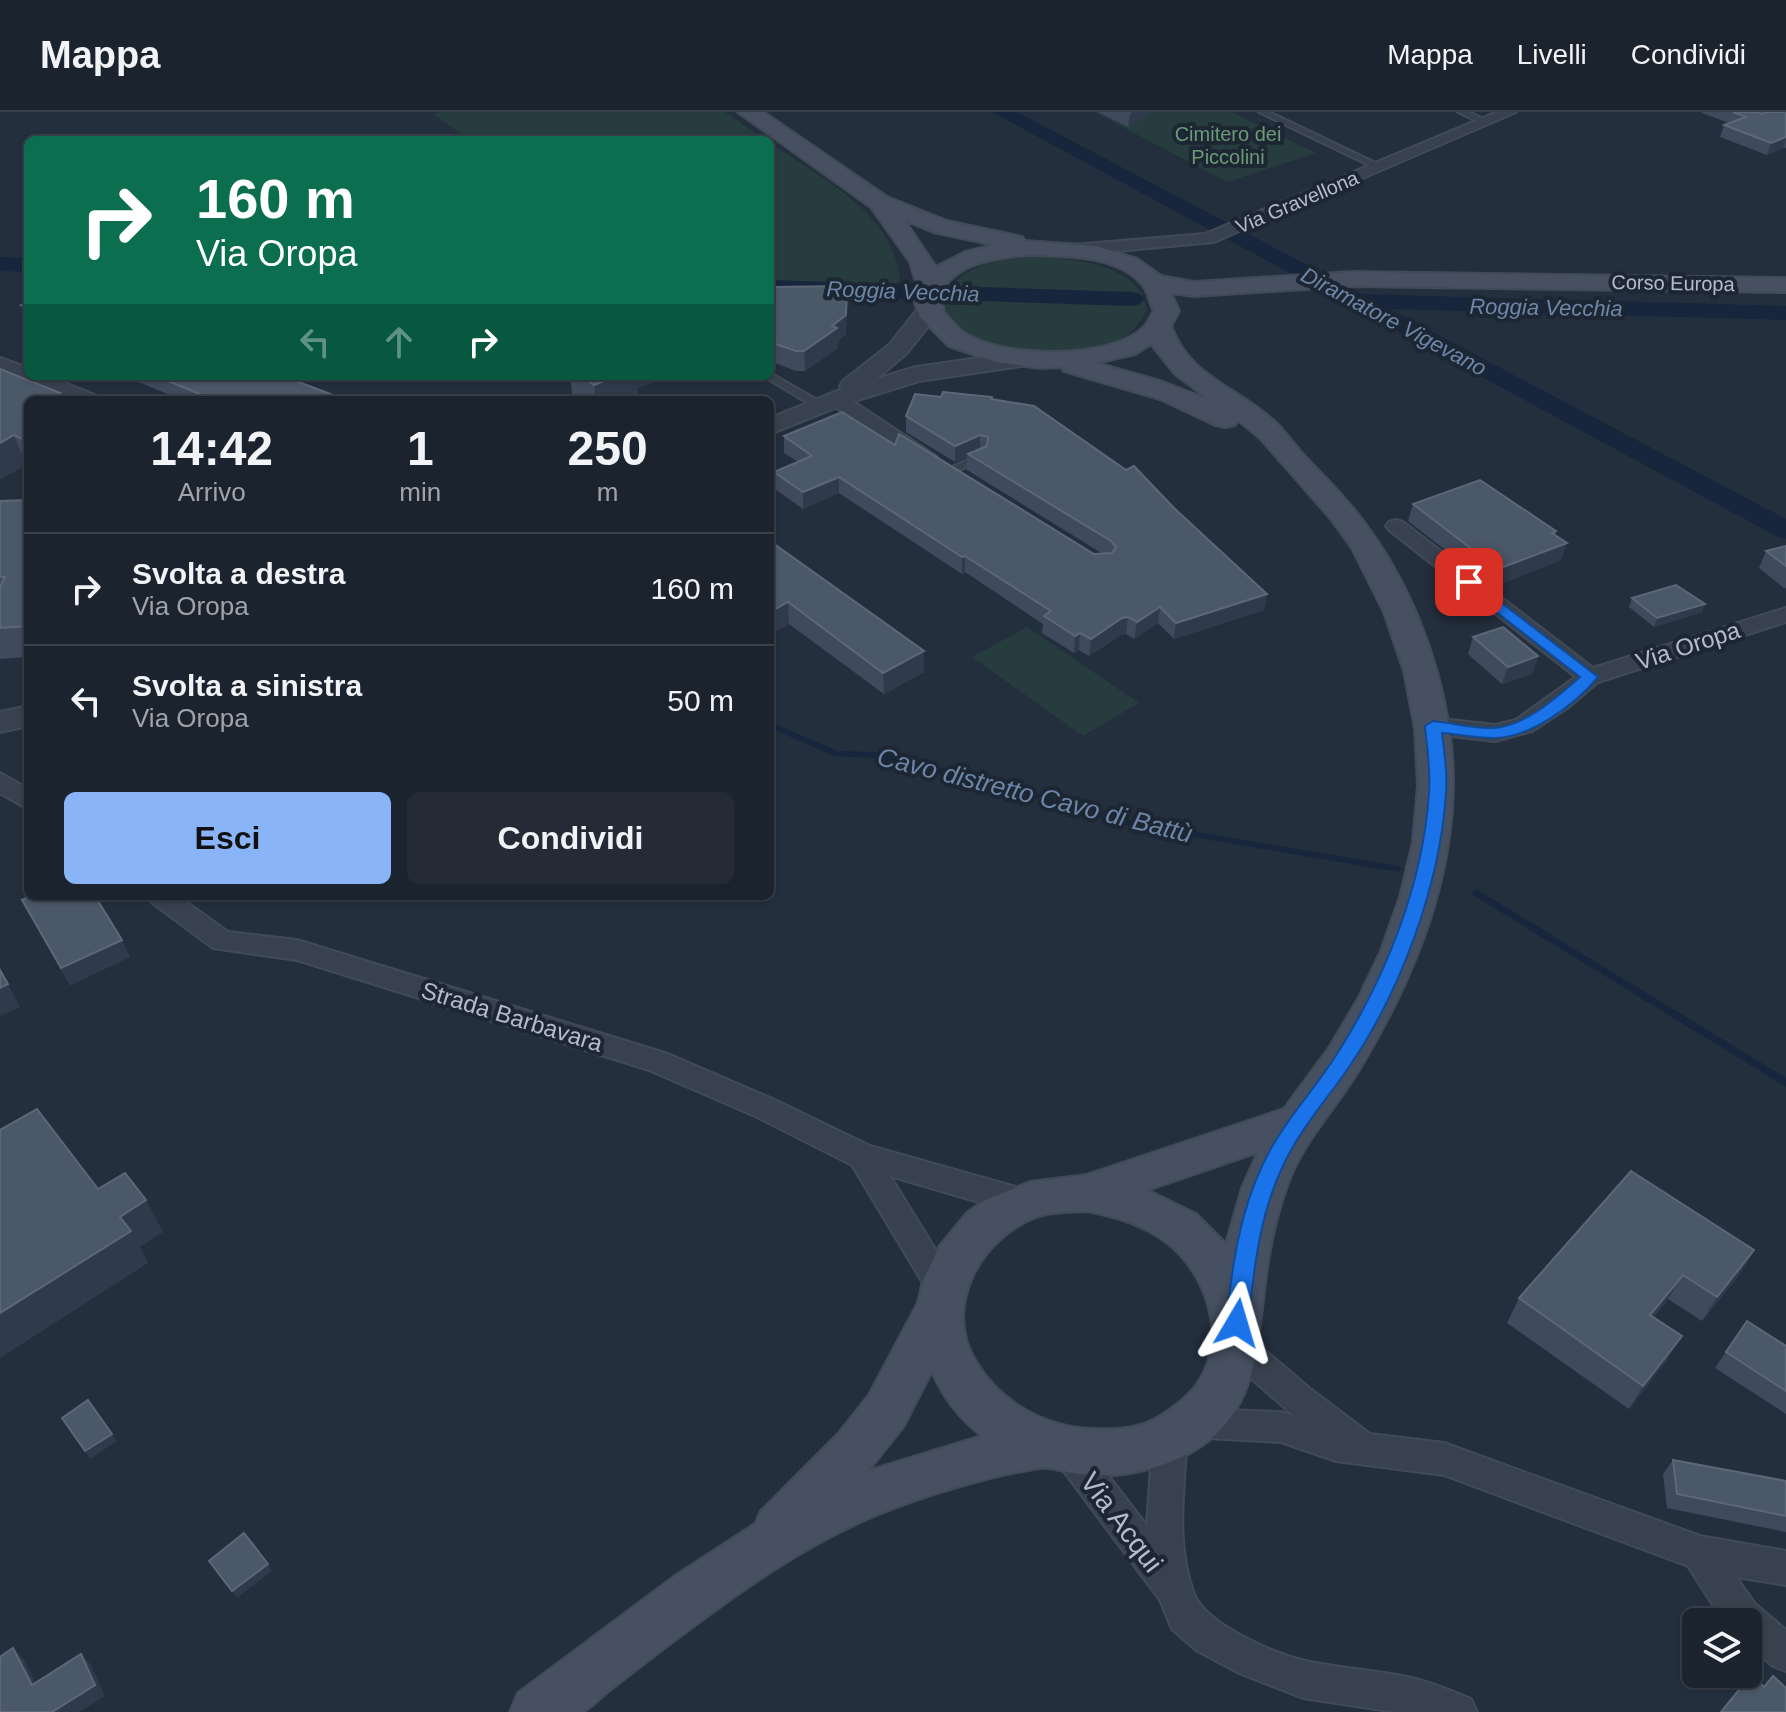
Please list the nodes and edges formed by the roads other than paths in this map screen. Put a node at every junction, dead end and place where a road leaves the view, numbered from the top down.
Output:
1 (749, 112) edge
2 (1263, 112) edge
3 (1462, 112) edge
4 (1509, 112) edge
5 (1486, 122) junction
6 (1380, 167) junction
7 (879, 202) junction
8 (1208, 238) junction
9 (1065, 249) junction
10 (1150, 280) junction
11 (1273, 284) junction
12 (1786, 285) edge
13 (929, 297) junction
14 (1161, 323) junction
15 (1021, 359) junction
16 (1058, 361) junction
17 (0, 363) edge
18 (24, 373) edge
19 (774, 378) edge
20 (42, 380) edge
21 (80, 396) edge
22 (828, 402) junction
23 (774, 425) edge
24 (981, 457) edge
25 (1292, 459) junction
26 (948, 471) junction
27 (973, 486) edge
28 (1396, 526) dead end
29 (1786, 615) edge
30 (1590, 677) junction
31 (24, 717) edge
32 (0, 722) edge
33 (1433, 726) junction
34 (0, 781) edge
35 (24, 798) edge
36 (166, 900) edge
37 (1296, 1122) junction
38 (862, 1156) junction
39 (1088, 1193) junction
40 (1023, 1202) junction
41 (942, 1298) junction
42 (1237, 1334) junction
43 (1181, 1431) junction
44 (1056, 1447) junction
45 (1369, 1450) junction
46 (754, 1553) junction
47 (1700, 1553) junction
48 (1786, 1568) edge
49 (1175, 1593) junction
50 (1786, 1653) edge
51 (537, 1712) edge
52 (1458, 1712) edge

1 - 7 main road
2 - 6 lane
3 - 5 lane
4 - 5 street, Via Gravellona
5 - 6 street, Via Gravellona
6 - 8 street, Via Gravellona
7 - 9 main road
7 - 13 main road
8 - 9 street, Via Gravellona
8 - 10 street
9 - 10 main road
9 - 13 main road
10 - 11 main road
10 - 14 main road
11 - 12 main road, Corso Europa
11 - 14 main road
13 - 15 main road
13 - 22 street
14 - 16 main road
14 - 25 main road
15 - 16 main road
15 - 22 street
16 - 25 main road
17 - 18 street
19 - 22 lane
20 - 21 street
22 - 23 street
22 - 26 street
24 - 26 lane
25 - 33 main road
26 - 27 street
28 - 30 street
29 - 30 street, Via Oropa
30 - 33 street, Via Oropa
31 - 32 street
33 - 37 main road
34 - 35 street
36 - 38 street, Strada Barbavara
37 - 39 main road
37 - 42 main road
38 - 40 street, Strada Barbavara
38 - 41 street
39 - 40 main road
39 - 42 main road
40 - 41 main road
41 - 44 main road
41 - 46 main road
42 - 43 main road
42 - 45 street
43 - 44 main road
43 - 45 street
43 - 49 street, Via Acqui
44 - 46 main road
44 - 49 street, Via Acqui
45 - 47 street
46 - 51 main road
47 - 48 street
47 - 50 street
49 - 52 street, Via Acqui

